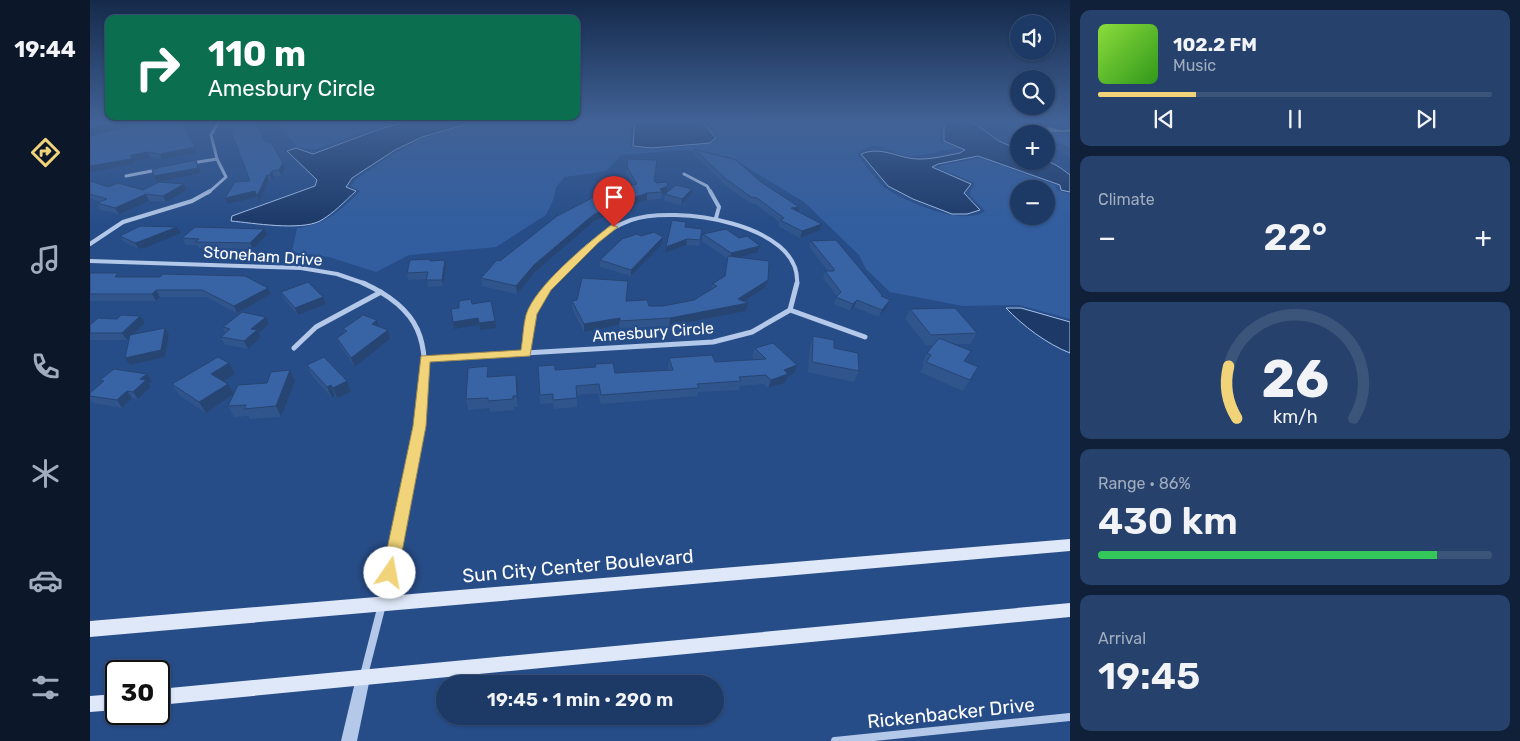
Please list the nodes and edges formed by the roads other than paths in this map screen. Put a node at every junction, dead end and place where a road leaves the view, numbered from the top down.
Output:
1 (215, 155) edge
2 (216, 159) junction
3 (189, 164) edge
4 (162, 169) edge
5 (684, 174) dead end
6 (126, 176) dead end
7 (716, 218) junction
8 (90, 244) edge
9 (90, 261) edge
10 (381, 292) junction
11 (790, 310) junction
12 (865, 337) dead end
13 (294, 348) dead end
14 (526, 353) junction
15 (425, 359) junction
16 (1070, 545) edge
17 (384, 603) junction
18 (1070, 610) edge
19 (90, 629) edge
20 (363, 678) junction
21 (170, 696) edge
22 (105, 703) edge
23 (90, 704) edge
24 (1070, 717) edge
25 (349, 741) edge
26 (835, 741) edge

1 - 2 street
2 - 3 street
2 - 8 street
4 - 6 street
5 - 7 street
7 - 11 street
7 - 14 street
9 - 10 street, Stoneham Drive
10 - 13 street
10 - 15 street, Stoneham Drive
11 - 12 street
11 - 14 street, Amesbury Circle
14 - 15 street, Amesbury Circle
15 - 17 street, Stoneham Drive
16 - 17 main road, Sun City Center Boulevard
17 - 19 main road, Sun City Center Boulevard
17 - 20 street, Stoneham Drive
18 - 20 main road
20 - 21 main road
20 - 25 street
22 - 23 main road
24 - 26 street, Rickenbacker Drive

